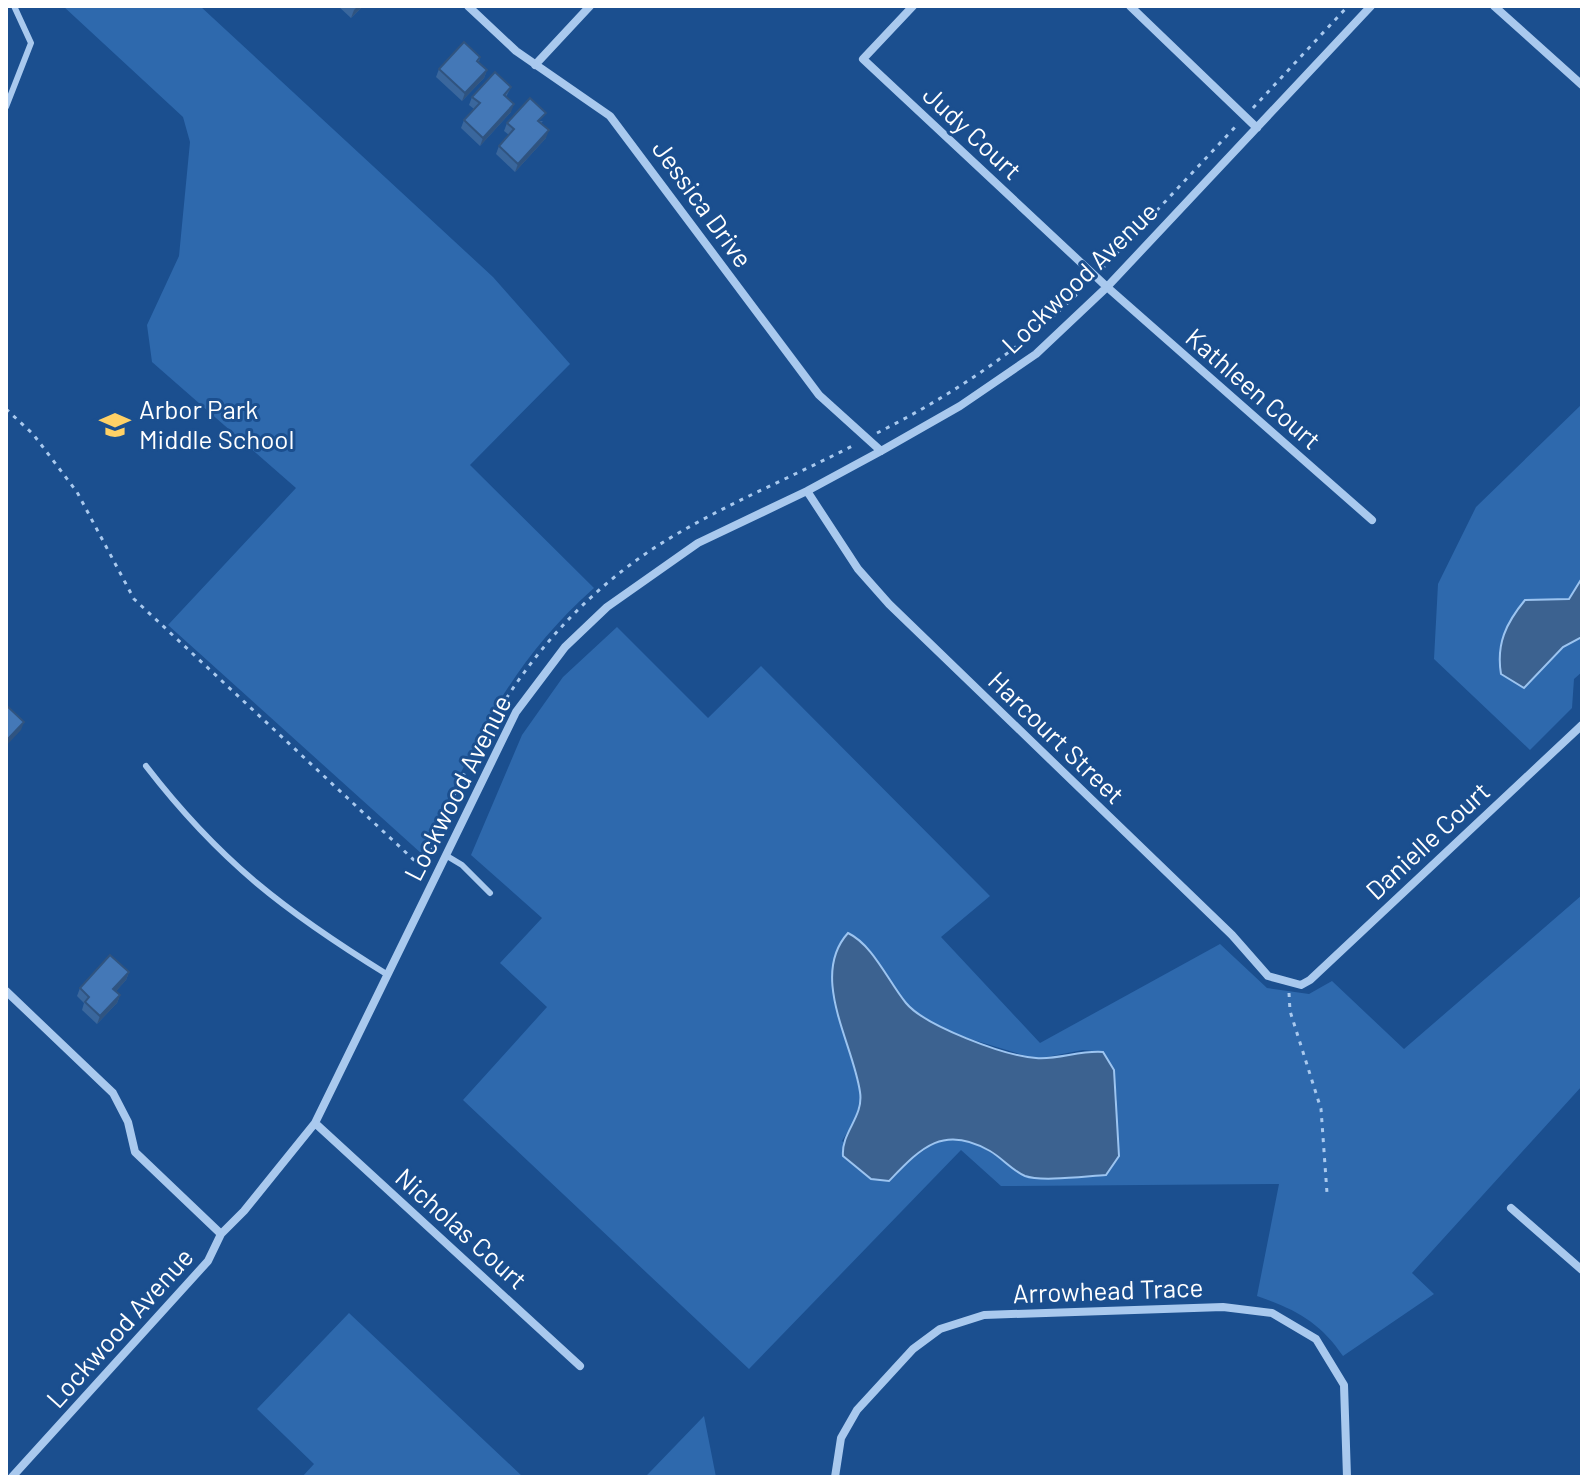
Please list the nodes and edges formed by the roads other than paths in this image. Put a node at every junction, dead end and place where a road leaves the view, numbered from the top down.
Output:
1 (14, 6) edge
2 (468, 6) edge
3 (590, 6) edge
4 (913, 6) edge
5 (1130, 6) edge
6 (1371, 6) edge
7 (1494, 6) edge
8 (535, 65) junction
9 (1582, 85) edge
10 (6, 107) edge
11 (1257, 128) junction
12 (1107, 287) junction
13 (881, 451) junction
14 (807, 491) junction
15 (1372, 520) dead end
16 (1582, 725) edge
17 (146, 766) dead end
18 (447, 856) junction
19 (490, 893) dead end
20 (388, 975) junction
21 (1301, 985) joint
22 (6, 991) edge
23 (315, 1123) junction
24 (1511, 1208) dead end
25 (221, 1234) junction
26 (1582, 1270) edge
27 (580, 1366) dead end
28 (12, 1477) edge
29 (835, 1477) edge
30 (1347, 1477) edge

1 - 10 lane
2 - 8 street, Jessica Drive
3 - 8 street
4 - 12 street, Judy Court
5 - 11 street
6 - 11 street, Lockwood Avenue
7 - 9 street
8 - 13 street, Jessica Drive
11 - 12 street, Lockwood Avenue
12 - 13 street, Lockwood Avenue
12 - 15 street, Kathleen Court
13 - 14 street, Lockwood Avenue
14 - 18 street, Lockwood Avenue
14 - 21 street, Harcourt Street
16 - 21 street, Danielle Court
17 - 20 lane
18 - 19 lane
18 - 20 street, Lockwood Avenue
20 - 23 street, Lockwood Avenue
22 - 25 street
23 - 25 street, Lockwood Avenue
23 - 27 street, Nicholas Court
24 - 26 street
25 - 28 street, Lockwood Avenue
29 - 30 street, Arrowhead Trace

